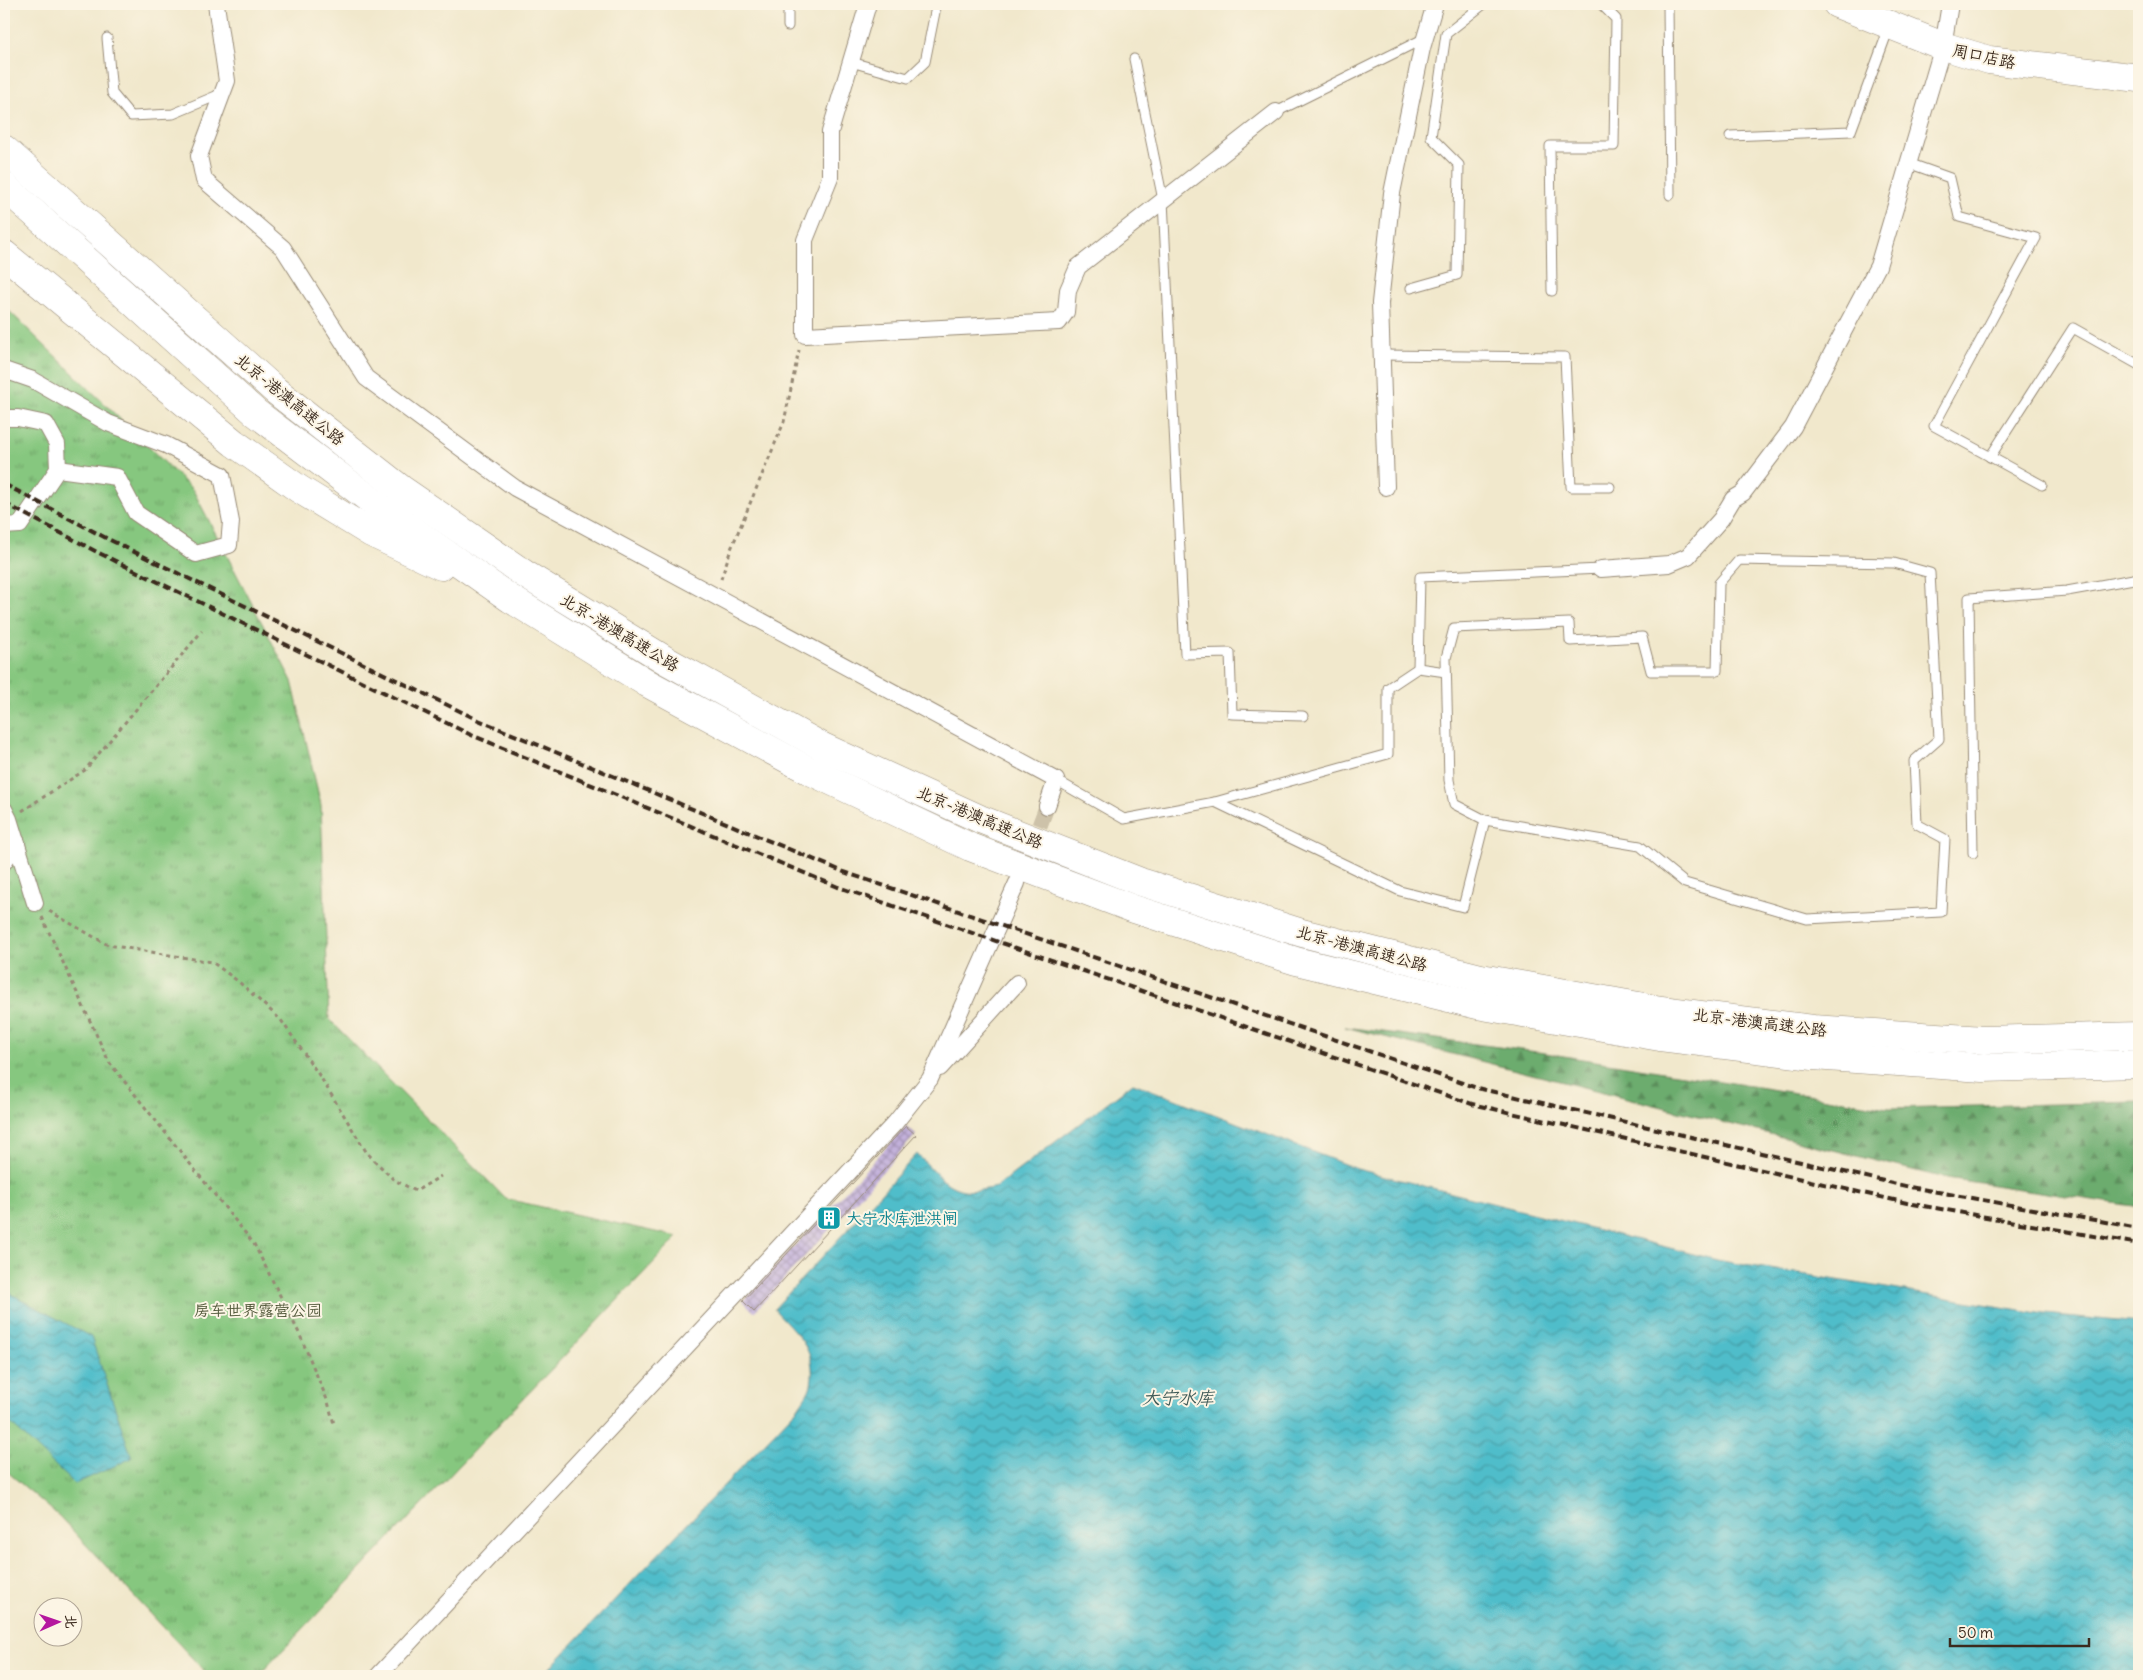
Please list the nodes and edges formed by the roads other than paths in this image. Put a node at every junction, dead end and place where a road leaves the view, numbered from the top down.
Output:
1 (216, 4) edge
2 (788, 4) edge
3 (868, 4) edge
4 (1435, 4) edge
5 (1484, 4) edge
6 (1601, 4) edge
7 (1668, 4) edge
8 (1837, 4) edge
9 (1950, 4) edge
10 (935, 12) dead end
11 (1890, 25) junction
12 (788, 26) dead end
13 (107, 38) dead end
14 (1425, 38) junction
15 (1943, 46) junction
16 (1134, 59) dead end
17 (850, 62) junction
18 (2139, 78) edge
19 (223, 92) junction
20 (1276, 112) joint
21 (1730, 136) dead end
22 (4, 149) edge
23 (1908, 163) junction
24 (4, 186) edge
25 (1670, 195) dead end
26 (1163, 200) junction
27 (4, 254) edge
28 (1411, 288) dead end
29 (1552, 291) dead end
30 (1382, 355) junction
31 (2139, 365) edge
32 (4, 370) edge
33 (4, 418) edge
34 (1990, 457) junction
35 (58, 469) junction
36 (2042, 485) dead end
37 (1610, 486) dead end
38 (1386, 487) dead end
39 (4, 526) edge
40 (1601, 569) joint
41 (2139, 578) edge
42 (511, 599) junction
43 (1418, 668) junction
44 (1446, 672) junction
45 (1303, 716) dead end
46 (1056, 780) junction
47 (1215, 802) junction
48 (1047, 806) tunnel mouth
49 (6, 814) edge
50 (1485, 820) junction
51 (16, 842) junction
52 (1973, 853) dead end
53 (4, 862) edge
54 (1017, 883) dead end
55 (35, 903) road end
56 (1017, 983) dead end
57 (2139, 1036) edge
58 (2139, 1064) edge
59 (930, 1079) junction
60 (378, 1676) edge

1 - 19 street
2 - 12 lane
3 - 17 street
4 - 14 street
5 - 28 lane
6 - 29 lane
7 - 25 lane
8 - 11 highway, 周口店路
9 - 15 street
10 - 17 lane
11 - 15 highway, 周口店路
11 - 21 lane
13 - 19 lane
14 - 20 lane
14 - 30 street
15 - 18 highway, 周口店路
15 - 23 street
16 - 26 lane
17 - 26 street
19 - 46 street
20 - 26 street
22 - 57 highway, 北京-港澳高速公路
23 - 34 lane
23 - 40 street
24 - 42 highway, 北京-港澳高速公路
26 - 45 lane
27 - 42 highway
30 - 37 lane
30 - 38 street
31 - 34 lane
32 - 35 street
33 - 35 street
34 - 36 lane
35 - 39 street
40 - 43 lane
41 - 52 lane
42 - 58 highway, 北京-港澳高速公路
43 - 44 lane
43 - 47 lane
44 - 50 lane
44 - 50 lane
46 - 47 lane
46 - 48 street
47 - 50 lane
49 - 51 street
51 - 53 street
51 - 55 street
54 - 59 street
56 - 59 street
59 - 60 street

